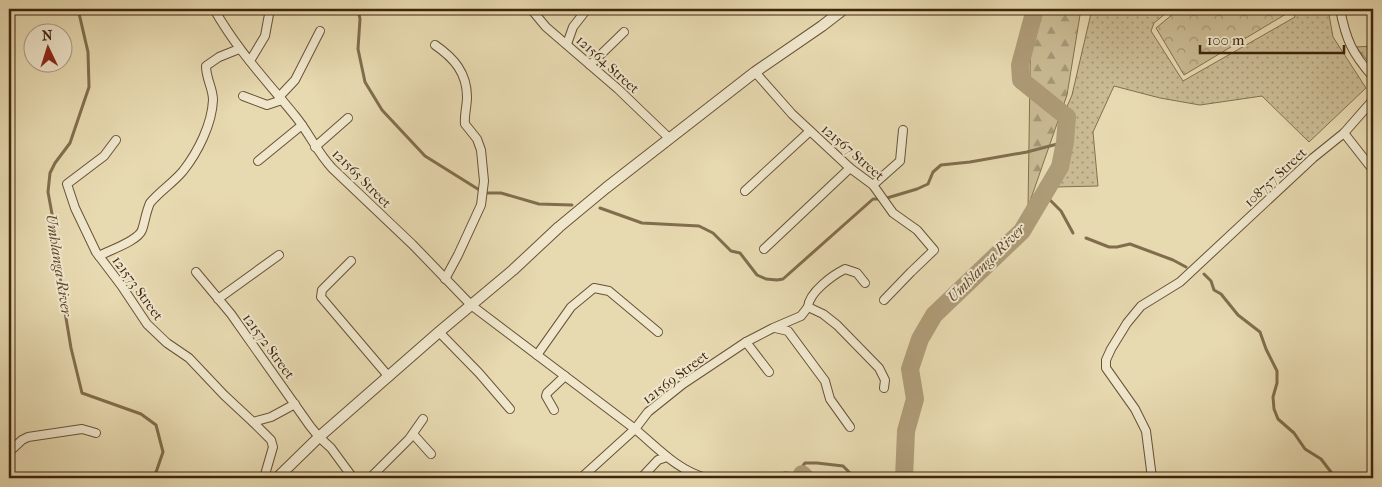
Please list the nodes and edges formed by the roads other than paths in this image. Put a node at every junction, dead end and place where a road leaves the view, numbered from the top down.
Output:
1 (214, 9) edge
2 (270, 9) edge
3 (531, 9) edge
4 (587, 9) edge
5 (844, 9) edge
6 (1340, 9) edge
7 (320, 31) dead end
8 (624, 32) dead end
9 (567, 44) junction
10 (435, 45) dead end
11 (239, 49) junction
12 (250, 61) junction
13 (590, 65) junction
14 (755, 72) junction
15 (1373, 77) edge
16 (244, 96) dead end
17 (281, 99) junction
18 (1373, 100) edge
19 (348, 118) dead end
20 (302, 124) junction
21 (903, 130) dead end
22 (810, 131) junction
23 (1344, 133) junction
24 (669, 138) junction
25 (116, 140) dead end
26 (315, 147) junction
27 (258, 161) dead end
28 (850, 168) junction
29 (1373, 170) edge
30 (874, 185) junction
31 (746, 191) dead end
32 (764, 249) dead end
33 (279, 255) dead end
34 (99, 256) junction
35 (351, 262) dead end
36 (196, 272) dead end
37 (445, 279) junction
38 (865, 282) dead end
39 (218, 299) junction
40 (884, 300) dead end
41 (471, 305) junction
42 (808, 307) junction
43 (773, 328) junction
44 (439, 332) junction
45 (658, 332) dead end
46 (746, 342) junction
47 (537, 355) junction
48 (768, 372) dead end
49 (565, 376) junction
50 (389, 377) junction
51 (884, 388) dead end
52 (295, 404) junction
53 (510, 409) dead end
54 (554, 410) dead end
55 (423, 419) dead end
56 (252, 422) junction
57 (850, 427) dead end
58 (635, 428) junction
59 (96, 433) dead end
60 (413, 434) junction
61 (319, 437) junction
62 (9, 452) edge
63 (431, 454) dead end
64 (667, 457) junction
65 (644, 475) dead end
66 (584, 477) edge
67 (264, 478) edge
68 (277, 478) edge
69 (353, 478) edge
70 (370, 478) edge
71 (706, 478) edge
72 (716, 478) edge
73 (738, 478) edge
74 (1152, 478) edge

1 - 11 street, 121565 Street
2 - 12 street
3 - 9 street, 121564 Street
4 - 9 street
5 - 14 street
6 - 15 street
7 - 17 street
8 - 13 street
9 - 13 street, 121564 Street
10 - 37 street
11 - 12 street, 121565 Street
11 - 34 street
12 - 17 street, 121565 Street
13 - 24 street, 121564 Street
14 - 22 street, 121567 Street
14 - 24 street
16 - 17 street
17 - 20 street, 121565 Street
18 - 23 street, 108757 Street
19 - 26 street
20 - 26 street, 121565 Street
20 - 27 street
21 - 30 street
22 - 28 street, 121567 Street
22 - 31 street
23 - 29 street
23 - 74 street, 108757 Street
24 - 41 street
25 - 34 street, 121573 Street
26 - 37 street, 121565 Street
28 - 30 street, 121567 Street
28 - 32 street
30 - 40 street, 121567 Street
33 - 39 street
34 - 56 street, 121573 Street
35 - 50 street
36 - 39 street, 121572 Street
37 - 41 street, 121565 Street
38 - 42 street
39 - 52 street, 121572 Street
41 - 44 street
41 - 47 street
42 - 43 street, 121569 Street
42 - 51 street
43 - 46 street, 121569 Street
43 - 57 street
44 - 50 street
44 - 53 street
45 - 47 street
46 - 48 street
46 - 58 street, 121569 Street
47 - 49 street
49 - 54 street
49 - 58 street
50 - 61 street
52 - 56 street
52 - 61 street, 121572 Street
55 - 60 street
56 - 67 street, 121573 Street
58 - 64 street
58 - 66 street, 121569 Street
59 - 62 street
60 - 63 street
60 - 70 street
61 - 68 street
61 - 69 street, 121572 Street
64 - 65 street
64 - 71 street
72 - 73 street

